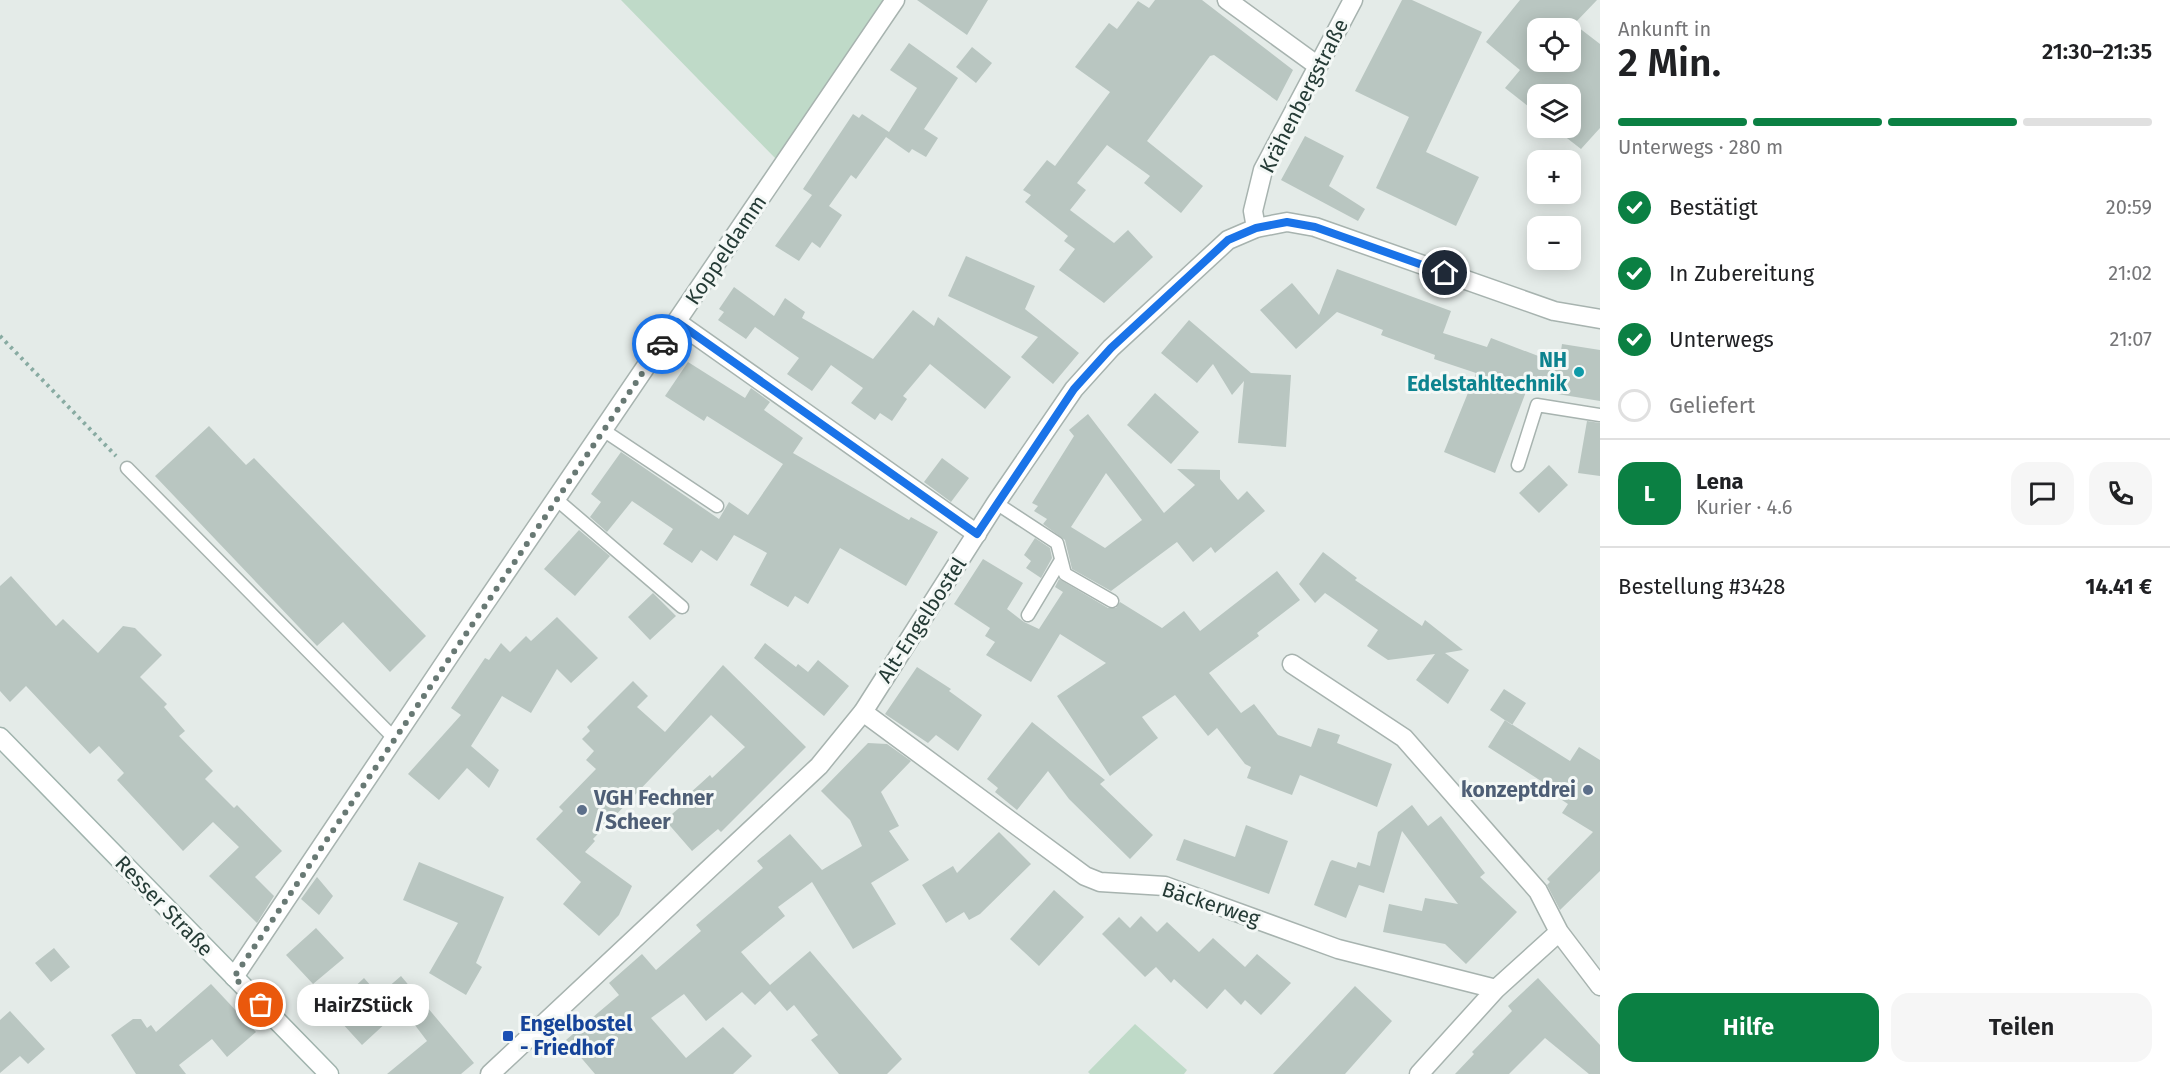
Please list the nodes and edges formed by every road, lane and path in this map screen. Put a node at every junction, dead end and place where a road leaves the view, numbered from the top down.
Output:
1 (895, 0) edge
2 (1227, 0) edge
3 (1353, 0) edge
4 (1318, 66) junction
5 (1256, 228) junction
6 (1600, 319) edge
7 (677, 322) junction
8 (0, 336) edge
9 (1600, 415) edge
10 (603, 430) junction
11 (1518, 465) dead end
12 (127, 468) joint
13 (556, 499) junction
14 (996, 503) junction
15 (717, 506) dead end
16 (977, 534) junction
17 (1061, 560) junction
18 (1112, 601) dead end
19 (682, 607) dead end
20 (1028, 615) dead end
21 (1292, 664) dead end
22 (863, 712) junction
23 (0, 737) edge
24 (394, 739) junction
25 (1559, 932) junction
26 (234, 977) junction
27 (1600, 986) edge
28 (1496, 989) junction
29 (329, 1074) edge
30 (490, 1074) edge
31 (1419, 1074) edge

1 - 7 street, Koppeldamm
2 - 4 street
3 - 4 street, Krähenbergstraße
4 - 5 street, Krähenbergstraße
5 - 6 street, Alt-Engelbostel
5 - 14 street, Alt-Engelbostel
7 - 10 street, Koppeldamm
7 - 16 street
8 - 12 path
9 - 11 lane
10 - 13 street, Koppeldamm
10 - 15 lane
12 - 24 lane
13 - 19 lane
13 - 24 street, Koppeldamm
14 - 16 street, Alt-Engelbostel
14 - 17 lane
16 - 22 street, Alt-Engelbostel
17 - 18 lane
17 - 20 lane
21 - 25 street
22 - 28 street, Bäckerweg
22 - 30 street, Alt-Engelbostel
23 - 26 street, Resser Straße
24 - 26 street, Koppeldamm
25 - 27 street
25 - 28 street
26 - 29 street, Resser Straße
28 - 31 street

